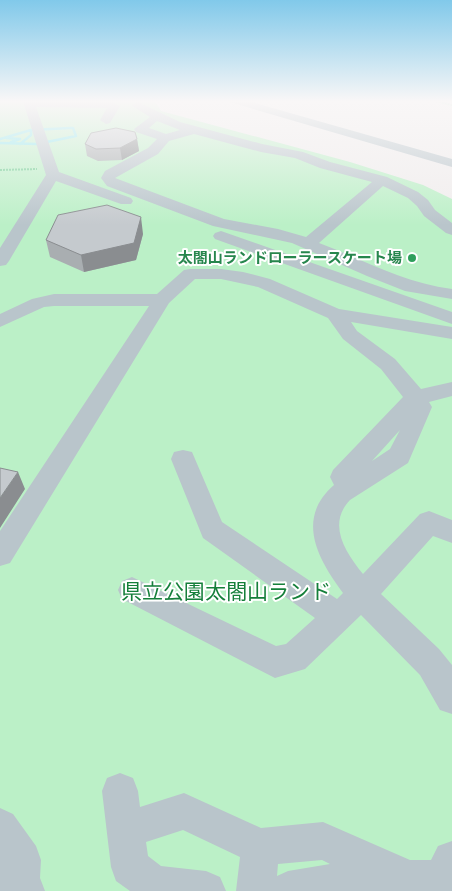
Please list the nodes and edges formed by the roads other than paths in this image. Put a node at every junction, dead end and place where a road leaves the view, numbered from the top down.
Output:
1 (42, 143) edge
2 (161, 143) edge
3 (241, 143) edge
4 (381, 143) edge
5 (452, 163) edge
6 (52, 172) junction
7 (382, 180) junction
8 (119, 186) junction
9 (104, 193) junction
10 (194, 220) junction
11 (452, 230) edge
12 (308, 244) junction
13 (0, 261) edge
14 (447, 293) edge
15 (162, 300) junction
16 (429, 310) junction
17 (335, 314) junction
18 (452, 318) edge
19 (0, 321) edge
20 (452, 333) edge
21 (452, 389) edge
22 (416, 398) junction
23 (183, 459) dead end
24 (452, 532) edge
25 (0, 554) edge
26 (132, 590) dead end
27 (362, 595) junction
28 (338, 617) junction
29 (441, 664) edge
30 (452, 698) edge
31 (120, 791) dead end
32 (0, 827) edge
33 (126, 830) junction
34 (260, 847) junction
35 (426, 880) edge
36 (15, 882) edge
37 (206, 891) edge
38 (256, 891) edge
39 (288, 891) edge

1 - 6 lane
2 - 8 lane
3 - 7 lane
4 - 5 lane
6 - 9 lane
6 - 13 lane
7 - 11 lane
7 - 12 lane
8 - 9 lane
8 - 10 lane
9 - 10 lane
10 - 12 lane
10 - 16 lane
12 - 14 lane
14 - 16 lane
15 - 17 lane
15 - 19 lane
15 - 25 lane
16 - 18 lane
17 - 20 lane
17 - 22 lane
21 - 22 lane
22 - 27 lane
23 - 28 lane
24 - 27 lane
26 - 28 lane
27 - 28 lane
27 - 29 lane
29 - 30 lane
31 - 33 lane
32 - 36 lane
33 - 34 lane
33 - 37 lane
34 - 35 lane
34 - 38 lane
35 - 39 lane

